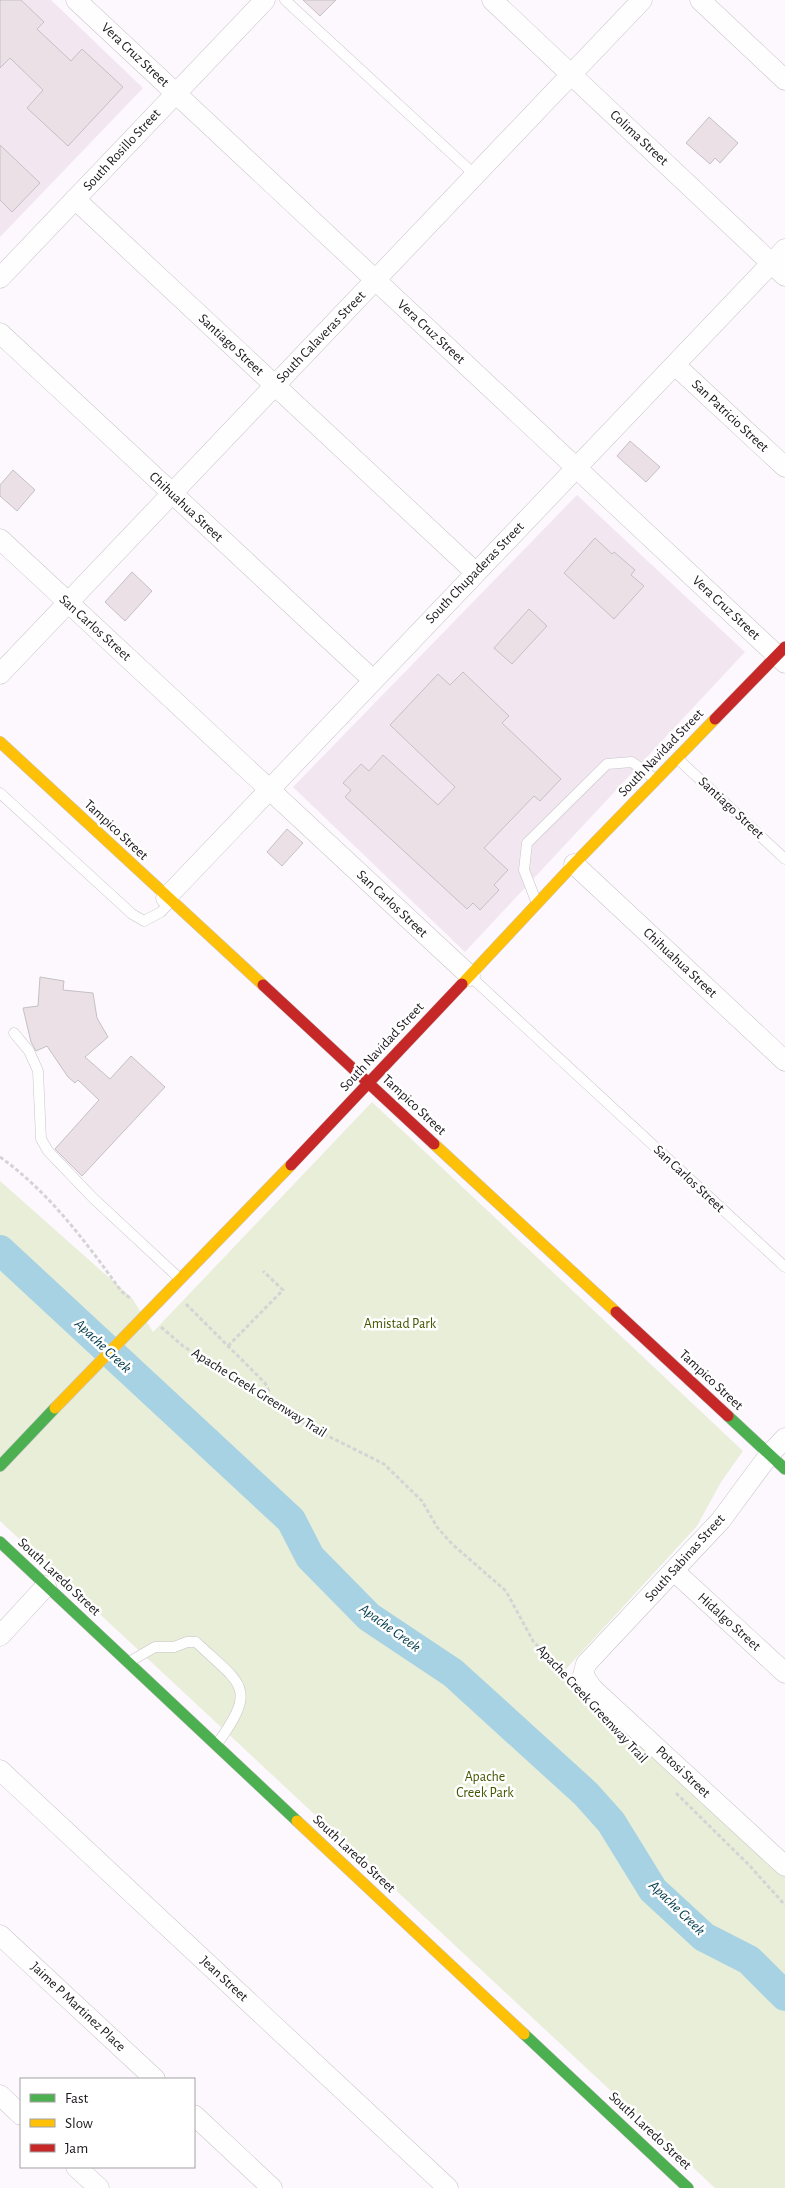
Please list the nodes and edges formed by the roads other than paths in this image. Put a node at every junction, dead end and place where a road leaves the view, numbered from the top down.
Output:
1 (76, 0) edge
2 (265, 0) edge
3 (285, 0) edge
4 (492, 0) edge
5 (642, 0) edge
6 (700, 0) edge
7 (571, 74) junction
8 (785, 80) edge
9 (175, 93) junction
10 (475, 175) junction
11 (75, 199) junction
12 (785, 249) edge
13 (778, 270) edge
14 (0, 278) edge
15 (376, 280) junction
16 (0, 333) edge
17 (674, 365) junction
18 (275, 386) junction
19 (576, 467) junction
20 (785, 467) edge
21 (172, 495) junction
22 (0, 539) edge
23 (475, 572) junction
24 (68, 603) junction
25 (782, 656) edge
26 (0, 674) edge
27 (373, 680) junction
28 (0, 742) edge
29 (677, 758) junction
30 (656, 780) junction
31 (270, 789) junction
32 (0, 793) edge
33 (785, 859) edge
34 (574, 864) junction
35 (169, 900) junction
36 (538, 904) junction
37 (470, 976) junction
38 (14, 1033) dead end
39 (785, 1061) edge
40 (369, 1084) junction
41 (785, 1267) edge
42 (180, 1278) junction
43 (785, 1438) edge
44 (770, 1455) junction
45 (0, 1466) edge
46 (785, 1469) edge
47 (0, 1542) edge
48 (674, 1571) junction
49 (46, 1586) junction
50 (0, 1636) edge
51 (128, 1663) junction
52 (785, 1673) edge
53 (577, 1677) joint
54 (216, 1745) junction
55 (0, 1770) edge
56 (785, 1866) edge
57 (0, 1934) edge
58 (154, 2078) edge
59 (0, 2095) edge
60 (20, 2114) edge
61 (195, 2116) edge
62 (77, 2168) edge
63 (99, 2188) edge
64 (272, 2188) edge
65 (448, 2188) edge
66 (688, 2188) edge

1 - 9 street, Vera Cruz Street
2 - 9 street, South Rosillo Street
3 - 10 lane
4 - 7 street, Colima Street
5 - 7 street, South Calaveras Street
6 - 8 street
7 - 10 street, South Calaveras Street
7 - 13 street, Colima Street
9 - 11 street, South Rosillo Street
9 - 15 street, Vera Cruz Street
10 - 15 street, South Calaveras Street
11 - 14 street, South Rosillo Street
11 - 18 street, Santiago Street
12 - 13 street, South Chupaderas Street
13 - 17 street, South Chupaderas Street
15 - 18 street, South Calaveras Street
15 - 19 street, Vera Cruz Street
16 - 21 street, Chihuahua Street
17 - 19 street, South Chupaderas Street
17 - 20 street, San Patricio Street
18 - 21 street, South Calaveras Street
18 - 23 street, Santiago Street
19 - 23 street, South Chupaderas Street
19 - 25 street, Vera Cruz Street
21 - 24 street, South Calaveras Street
21 - 27 street, Chihuahua Street
22 - 24 street, San Carlos Street
23 - 27 street, South Chupaderas Street
24 - 26 street, South Calaveras Street
24 - 31 street, San Carlos Street
25 - 29 street, South Navidad Street
27 - 31 street, South Chupaderas Street
28 - 35 street, Tampico Street
29 - 30 street, South Navidad Street
29 - 33 lane, Santiago Street
30 - 34 street, South Navidad Street
30 - 36 lane
31 - 35 street, South Chupaderas Street
31 - 37 street, San Carlos Street
32 - 35 lane
34 - 36 street, South Navidad Street
34 - 39 street, Chihuahua Street
35 - 40 street, Tampico Street
36 - 37 street, South Navidad Street
37 - 40 street, South Navidad Street
37 - 41 lane, San Carlos Street
38 - 42 lane
40 - 42 street, South Navidad Street
40 - 44 street, Tampico Street
42 - 45 street, South Navidad Street, bridge
43 - 44 street, South Sabinas Street
44 - 46 street, Tampico Street
44 - 48 street, South Sabinas Street
47 - 49 street, South Laredo Street
48 - 52 street, Hidalgo Street
48 - 53 street, South Sabinas Street
49 - 50 street
49 - 51 street, South Laredo Street
51 - 54 street, South Laredo Street
51 - 54 lane
53 - 56 street, Potosi Street
54 - 66 street, South Laredo Street
55 - 65 street, Jean Street
57 - 58 street, Jaime P Martinez Place
59 - 60 street
61 - 64 street
62 - 63 street

